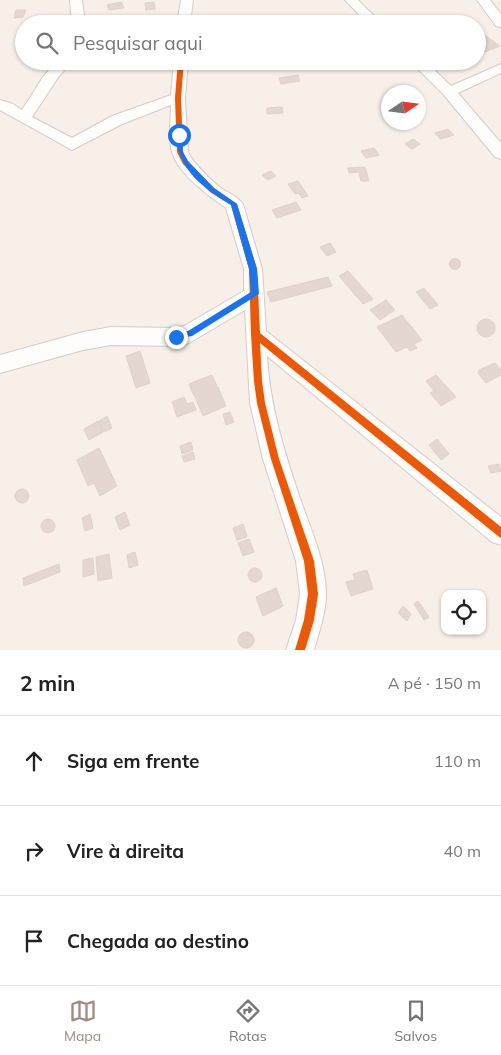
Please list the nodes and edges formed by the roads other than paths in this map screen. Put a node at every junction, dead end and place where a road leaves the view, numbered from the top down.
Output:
1 (76, 0) edge
2 (187, 0) edge
3 (351, 0) edge
4 (482, 0) edge
5 (78, 15) edge
6 (184, 15) edge
7 (367, 15) edge
8 (501, 23) edge
9 (501, 68) edge
10 (57, 70) edge
11 (180, 70) edge
12 (426, 70) edge
13 (449, 92) junction
14 (178, 98) junction
15 (0, 105) edge
16 (22, 118) junction
17 (501, 153) edge
18 (255, 294) junction
19 (256, 334) junction
20 (0, 364) edge
21 (501, 533) edge
22 (300, 650) edge

1 - 5 street
2 - 6 street
3 - 7 street
4 - 8 street
9 - 13 street
10 - 16 street
11 - 14 street
12 - 13 street
13 - 17 street
14 - 16 street
14 - 18 street
15 - 16 street
18 - 19 street
18 - 20 street
19 - 21 street
19 - 22 street

